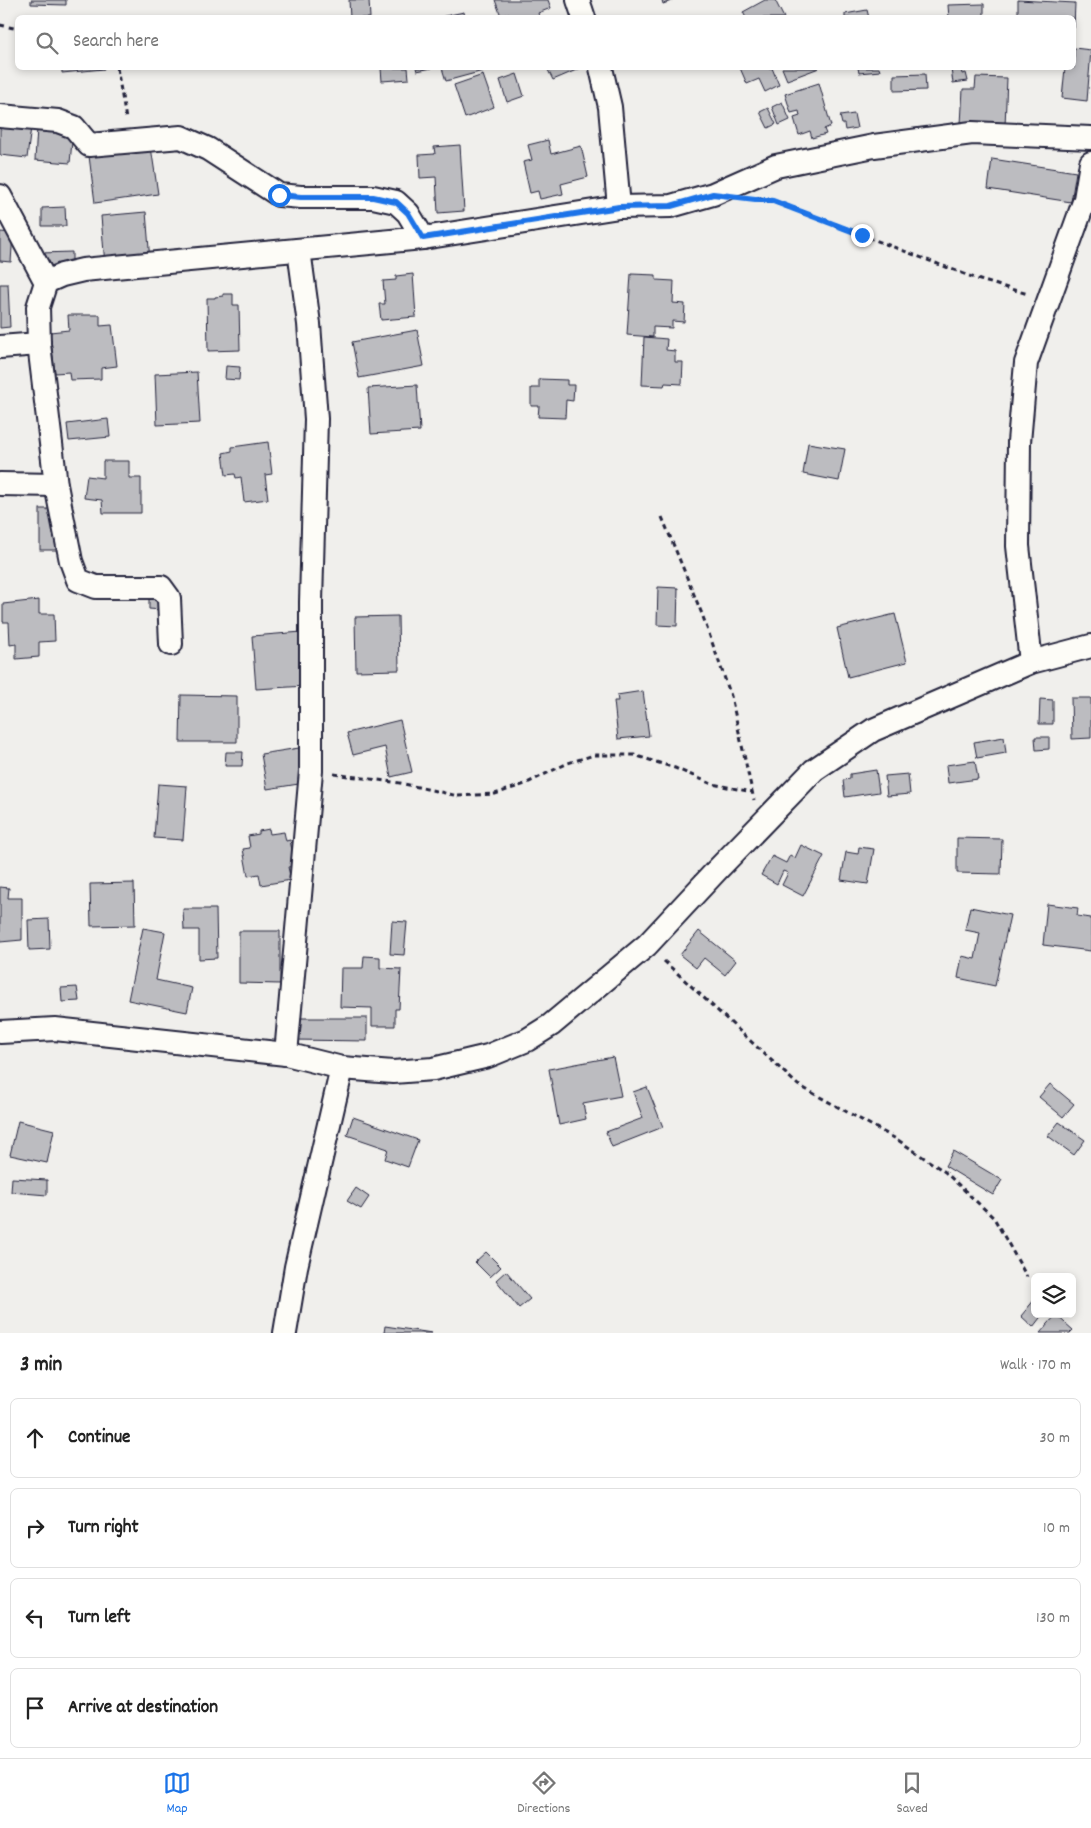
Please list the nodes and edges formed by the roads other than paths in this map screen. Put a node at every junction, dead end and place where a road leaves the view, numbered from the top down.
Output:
1 (578, 0) edge
2 (583, 15) edge
3 (601, 70) edge
4 (0, 116) edge
5 (1091, 138) edge
6 (1091, 163) edge
7 (0, 196) edge
8 (619, 207) junction
9 (423, 238) junction
10 (298, 250) junction
11 (46, 282) junction
12 (38, 344) junction
13 (0, 347) edge
14 (0, 484) edge
15 (56, 485) junction
16 (171, 644) dead end
17 (1091, 646) edge
18 (1031, 662) junction
19 (0, 1032) edge
20 (286, 1054) junction
21 (342, 1068) junction
22 (285, 1333) edge

1 - 2 street
3 - 8 street
4 - 9 street
5 - 8 street
6 - 18 street
7 - 11 street
8 - 9 street
9 - 10 street
10 - 11 street
10 - 20 street
11 - 12 street
12 - 13 street
12 - 15 street
14 - 15 street
15 - 16 street
17 - 18 street
18 - 21 street
19 - 20 street
20 - 21 street
21 - 22 street

